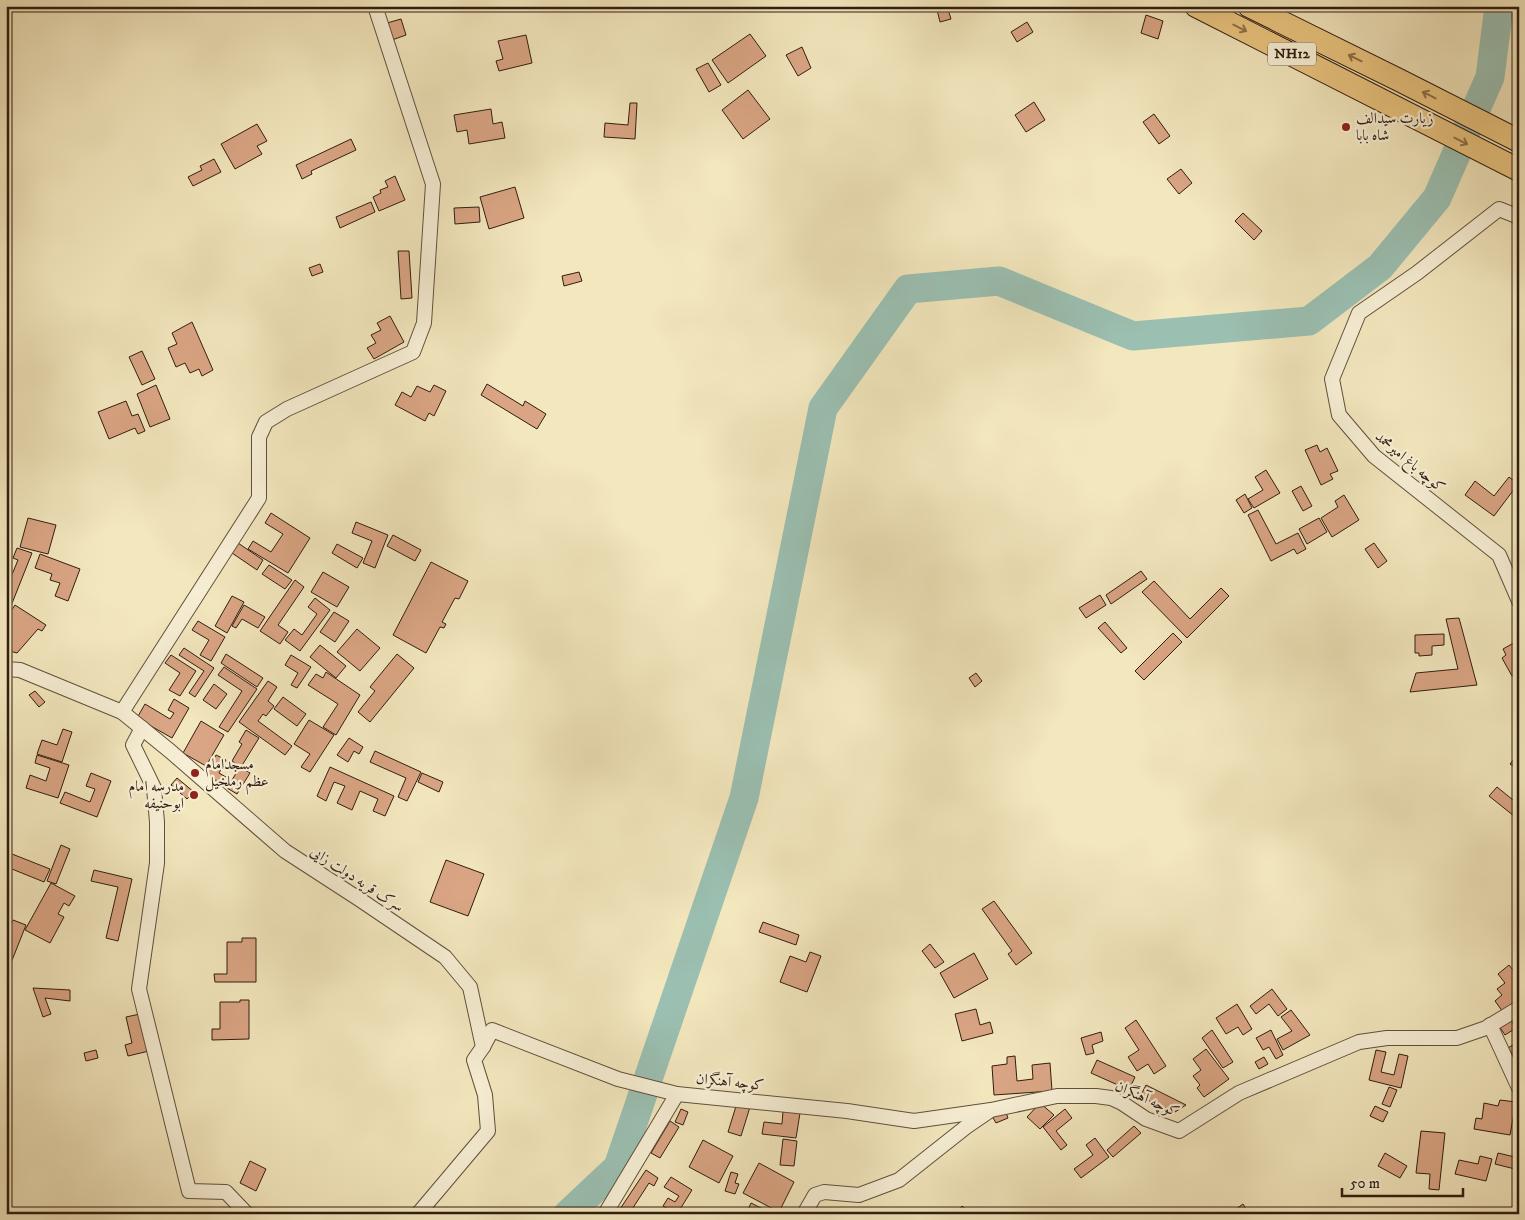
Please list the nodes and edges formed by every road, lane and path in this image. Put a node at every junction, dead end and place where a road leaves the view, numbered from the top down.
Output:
1 (374, 6) edge
2 (1196, 6) edge
3 (1249, 6) edge
4 (1519, 141) edge
5 (1519, 170) edge
6 (1519, 217) edge
7 (1519, 601) edge
8 (6, 669) edge
9 (122, 712) junction
10 (142, 728) junction
11 (1519, 1008) edge
12 (1490, 1025) junction
13 (484, 1047) junction
14 (1519, 1088) edge
15 (677, 1094) junction
16 (991, 1110) junction
17 (247, 1214) edge
18 (418, 1214) edge
19 (605, 1214) edge
20 (804, 1214) edge

1 - 9 street
2 -> 5 highway, NH12
4 -> 3 highway, NH12
6 - 7 street, کوچه باغ امیرمحمد
8 - 9 street, سرک قریه دولت زایی
9 - 10 street, سرک قریه دولت زایی
10 - 13 street, سرک قریه دولت زایی
10 - 17 street
11 - 12 street, کوچه آهنگران
12 - 14 street
12 - 16 street, کوچه آهنگران
13 - 15 street, کوچه آهنگران
13 - 18 street
15 - 16 street, کوچه آهنگران
15 - 19 street
16 - 20 street

